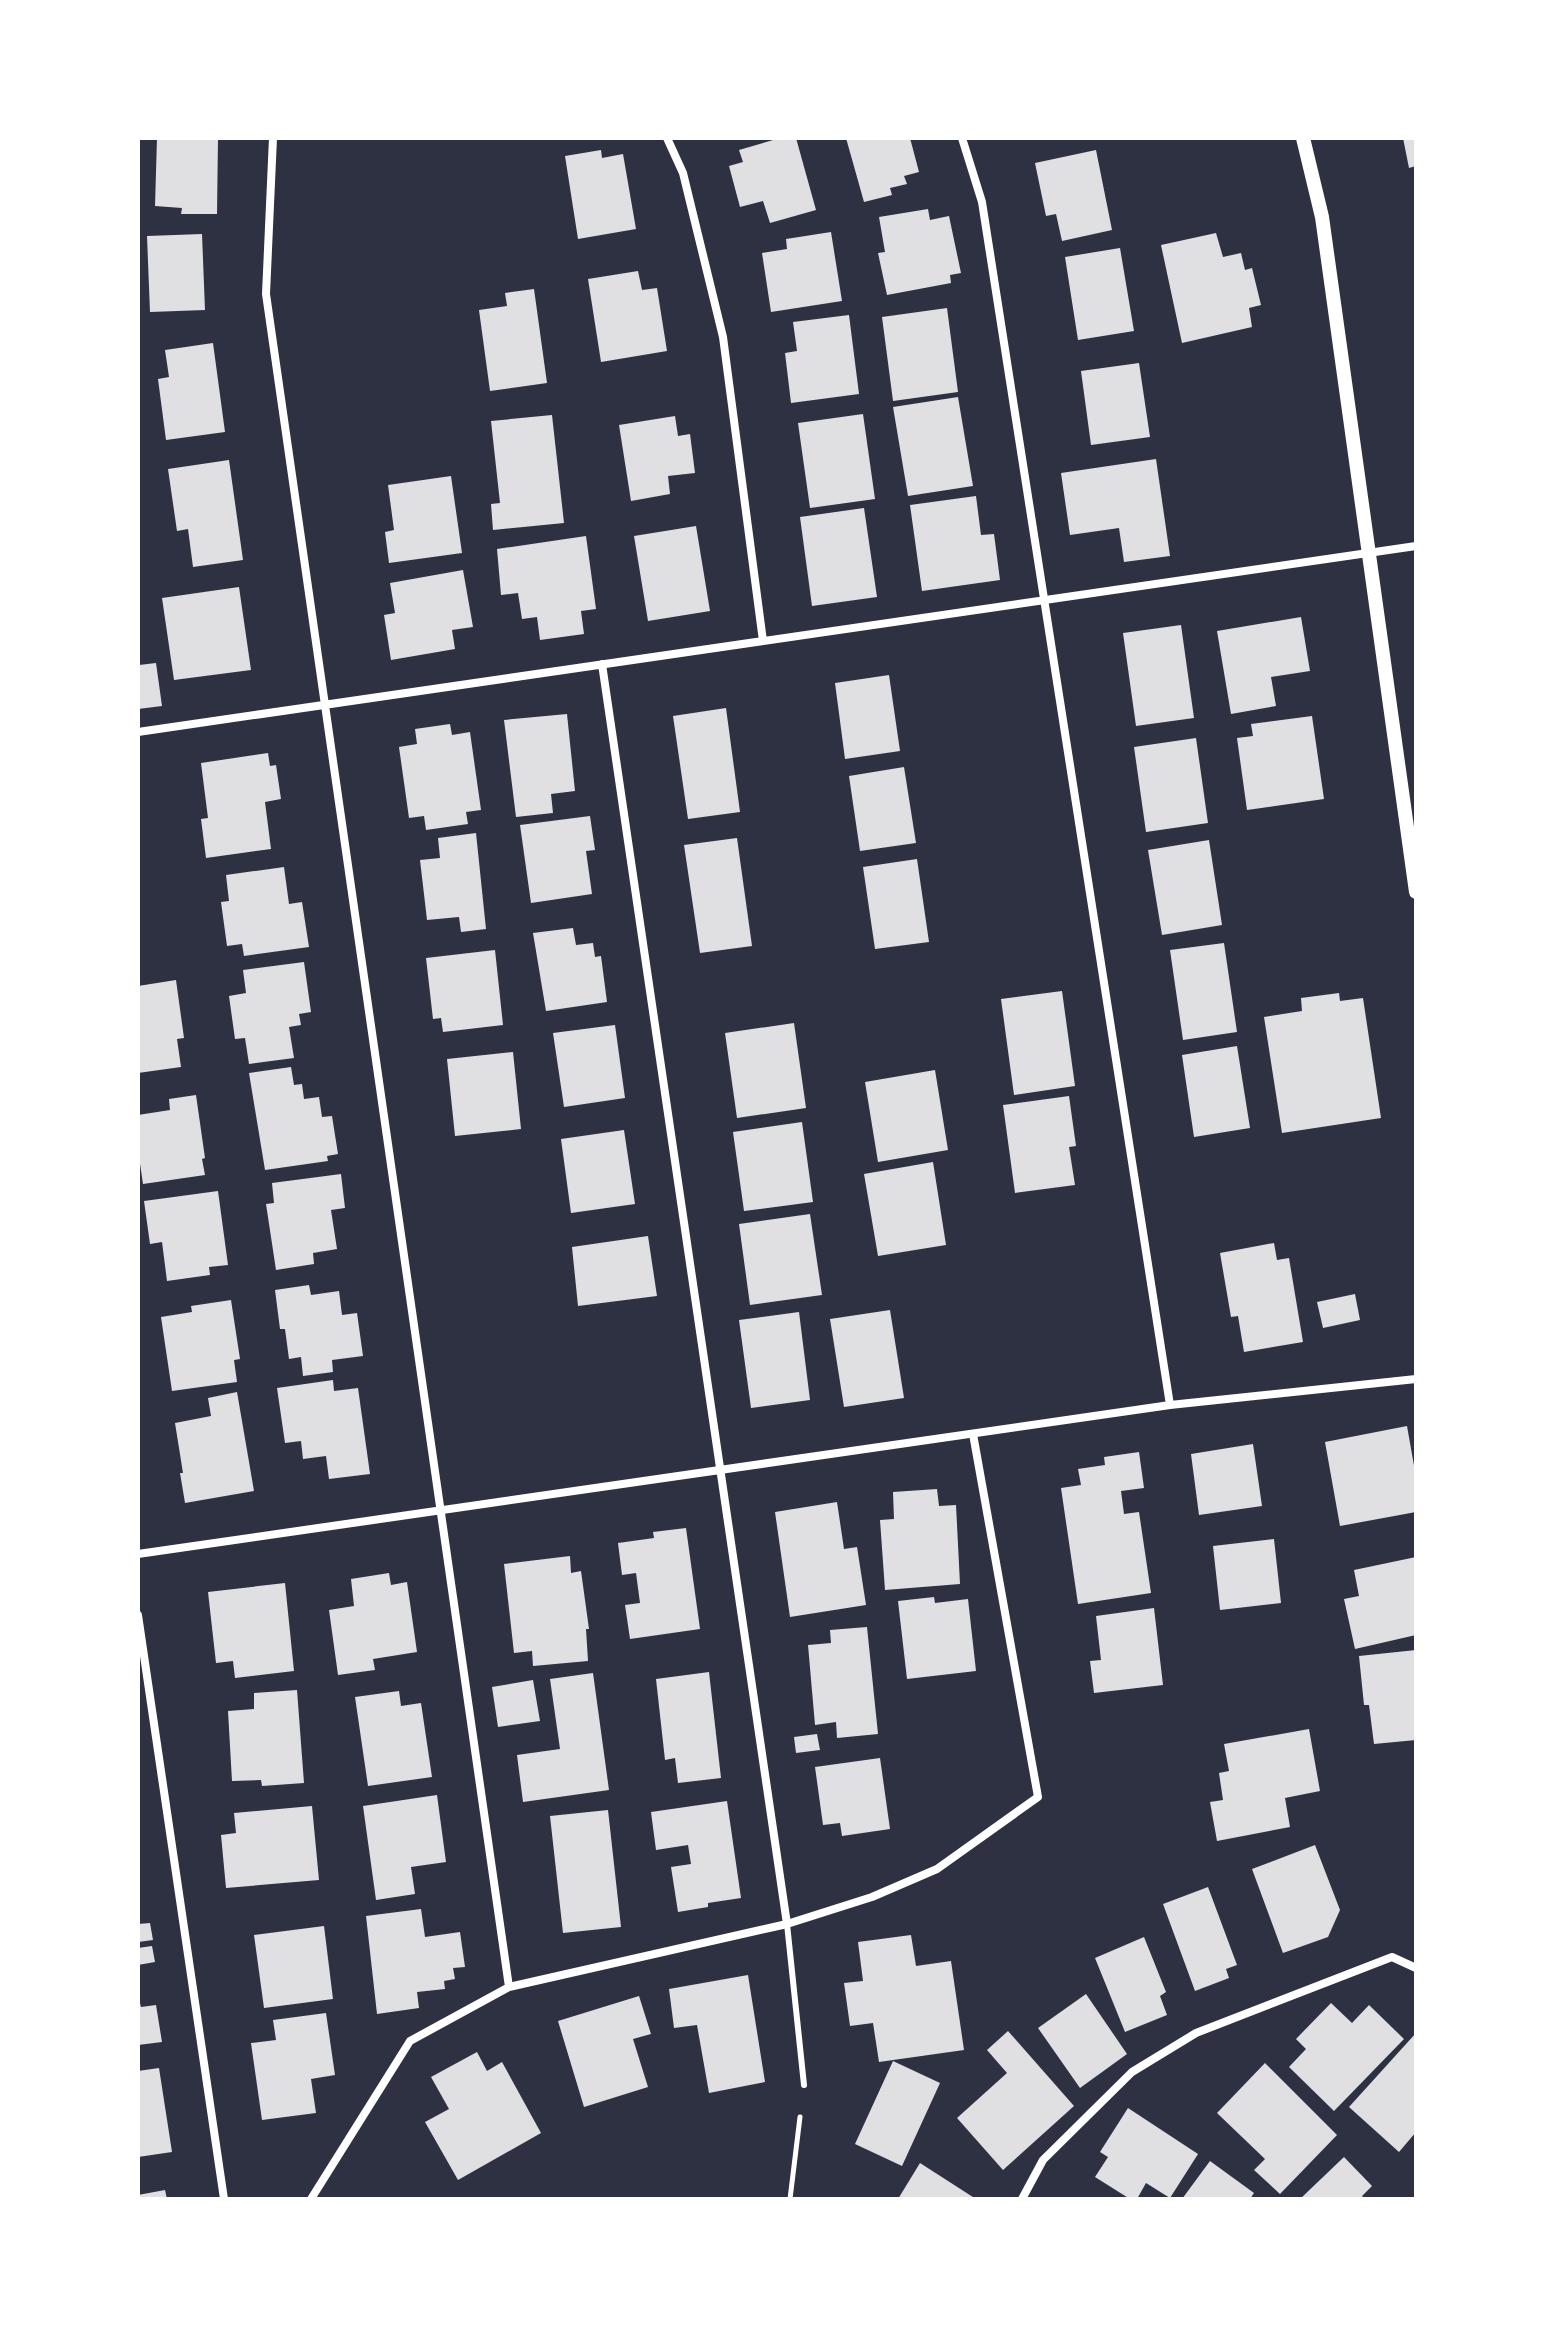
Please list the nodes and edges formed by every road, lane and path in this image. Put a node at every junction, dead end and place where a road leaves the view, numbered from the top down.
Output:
1 (273, 138) edge
2 (667, 138) edge
3 (962, 138) edge
4 (1303, 138) edge
5 (1416, 546) edge
6 (1368, 553) junction
7 (1045, 600) junction
8 (763, 641) junction
9 (602, 664) junction
10 (326, 705) junction
11 (138, 732) edge
12 (1416, 892) edge
13 (1416, 1379) edge
14 (1170, 1405) junction
15 (973, 1434) junction
16 (722, 1470) junction
17 (442, 1510) junction
18 (138, 1554) edge
19 (138, 1615) edge
20 (787, 1924) junction
21 (1416, 1968) edge
22 (509, 1987) junction
23 (804, 2085) joint
24 (224, 2199) edge
25 (311, 2199) edge
26 (790, 2199) edge
27 (1022, 2199) edge

1 - 10 street
2 - 8 street
3 - 7 street
4 - 6 street
5 - 6 street
6 - 7 street
6 - 12 street
7 - 8 street
7 - 14 street
8 - 9 street
9 - 10 street
9 - 16 street
10 - 11 street
10 - 17 street
13 - 14 street
14 - 15 street
15 - 16 street
15 - 20 street
16 - 17 street
16 - 20 street
17 - 18 street
17 - 22 street
19 - 24 street
20 - 22 street
20 - 23 lane
21 - 27 street
22 - 25 street
23 - 26 path

